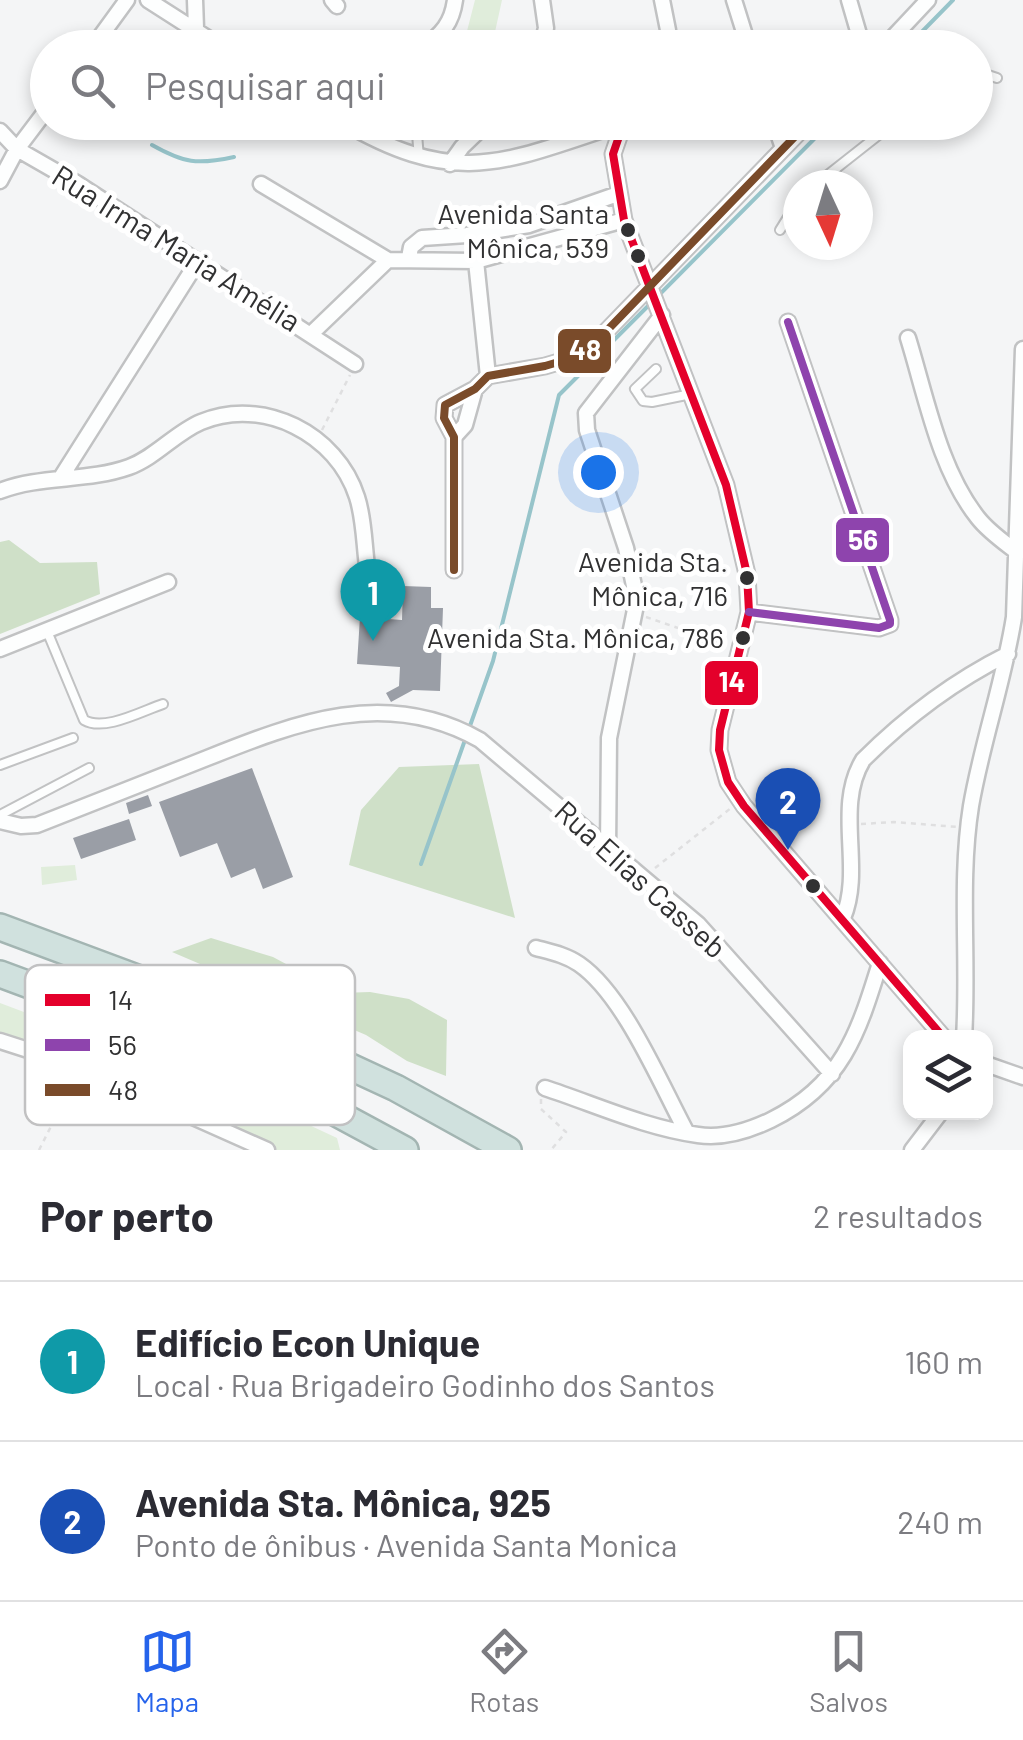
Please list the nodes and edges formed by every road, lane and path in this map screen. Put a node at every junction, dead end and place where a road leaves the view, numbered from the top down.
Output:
1 (126, 0) edge
2 (148, 0) edge
3 (195, 0) edge
4 (455, 0) edge
5 (542, 0) edge
6 (662, 0) edge
7 (734, 0) edge
8 (848, 0) edge
9 (928, 0) edge
10 (196, 28) junction
11 (105, 30) edge
12 (199, 30) edge
13 (445, 30) edge
14 (546, 30) edge
15 (668, 30) edge
16 (744, 30) edge
17 (857, 30) edge
18 (900, 30) edge
19 (993, 77) edge
20 (998, 78) dead end
21 (0, 131) edge
22 (30, 132) edge
23 (380, 140) edge
24 (417, 140) edge
25 (469, 140) edge
26 (572, 140) edge
27 (618, 140) edge
28 (780, 140) edge
29 (791, 140) edge
30 (872, 140) edge
31 (783, 148) junction
32 (17, 149) junction
33 (419, 159) junction
34 (450, 164) junction
35 (834, 170) edge
36 (0, 181) edge
37 (261, 184) dead end
38 (618, 194) junction
39 (624, 220) junction
40 (783, 225) edge
41 (780, 230) dead end
42 (409, 258) junction
43 (198, 260) junction
44 (388, 260) junction
45 (476, 261) junction
46 (651, 288) junction
47 (660, 311) junction
48 (788, 322) dead end
49 (311, 334) junction
50 (908, 338) dead end
51 (1023, 349) edge
52 (355, 364) joint
53 (656, 369) dead end
54 (488, 376) junction
55 (475, 389) junction
56 (691, 394) junction
57 (454, 437) junction
58 (318, 439) junction
59 (60, 479) junction
60 (0, 492) edge
61 (1018, 553) junction
62 (367, 566) dead end
63 (454, 570) dead end
64 (168, 582) dead end
65 (749, 612) junction
66 (634, 614) junction
67 (47, 631) junction
68 (0, 649) edge
69 (742, 650) junction
70 (1008, 654) junction
71 (163, 704) dead end
72 (73, 738) dead end
73 (0, 764) edge
74 (88, 768) dead end
75 (740, 801) junction
76 (0, 818) edge
77 (849, 825) junction
78 (969, 828) junction
79 (608, 851) junction
80 (642, 878) junction
81 (843, 918) junction
82 (0, 927) edge
83 (536, 948) dead end
84 (880, 963) junction
85 (102, 965) edge
86 (0, 974) edge
87 (25, 983) edge
88 (937, 1030) edge
89 (964, 1030) edge
90 (0, 1041) edge
91 (25, 1049) edge
92 (993, 1067) edge
93 (355, 1069) edge
94 (832, 1074) junction
95 (1023, 1078) edge
96 (545, 1088) joint
97 (935, 1120) edge
98 (355, 1123) edge
99 (52, 1125) edge
100 (211, 1125) edge
101 (686, 1133) junction
102 (39, 1150) edge
103 (267, 1150) edge
104 (405, 1150) edge
105 (508, 1150) edge
106 (551, 1150) edge
107 (912, 1150) edge

1 - 11 street
2 - 10 street
3 - 10 street
4 - 13 street
5 - 14 street
6 - 15 street
7 - 16 street
8 - 17 street
9 - 18 street
10 - 12 street
19 - 20 lane
21 - 32 street, Rua Irma Maria Amélia
22 - 32 street
23 - 33 street
24 - 33 lane
25 - 34 street
26 - 34 street
27 - 38 street
28 - 31 street
29 - 31 street
30 - 35 lane
31 - 46 street
32 - 36 street
32 - 43 street, Rua Irma Maria Amélia
33 - 34 street
37 - 44 street
38 - 39 street
38 - 42 street
39 - 45 street
39 - 46 street
40 - 41 lane
42 - 44 street
42 - 45 street
43 - 49 street, Rua Irma Maria Amélia
43 - 59 street
44 - 49 street
45 - 54 street
46 - 47 street
46 - 54 street
47 - 56 street
47 - 66 street
48 - 65 street
49 - 52 street, Rua Irma Maria Amélia
50 - 61 street
51 - 61 street
52 - 58 path
53 - 56 lane
54 - 55 street
55 - 57 street
55 - 57 street
56 - 65 street
57 - 63 street
58 - 59 street
58 - 62 street
59 - 60 street
61 - 70 street
64 - 67 street
65 - 69 street
66 - 69 path
66 - 79 street
67 - 68 street
67 - 71 lane
69 - 75 street
70 - 77 street
70 - 78 street
72 - 73 lane
74 - 76 lane
75 - 80 path
75 - 81 street
76 - 79 street, Rua Elias Casseb
77 - 78 path
77 - 81 street
78 - 89 street
79 - 80 street, Rua Elias Casseb
80 - 94 street, Rua Elias Casseb
81 - 84 street
82 - 85 highway
83 - 101 street
84 - 88 street
84 - 94 street
86 - 87 highway
90 - 91 street
92 - 95 street
93 - 105 highway
94 - 101 street
96 - 101 street
96 - 106 path
97 - 107 street
98 - 104 highway
99 - 102 path
100 - 103 street

